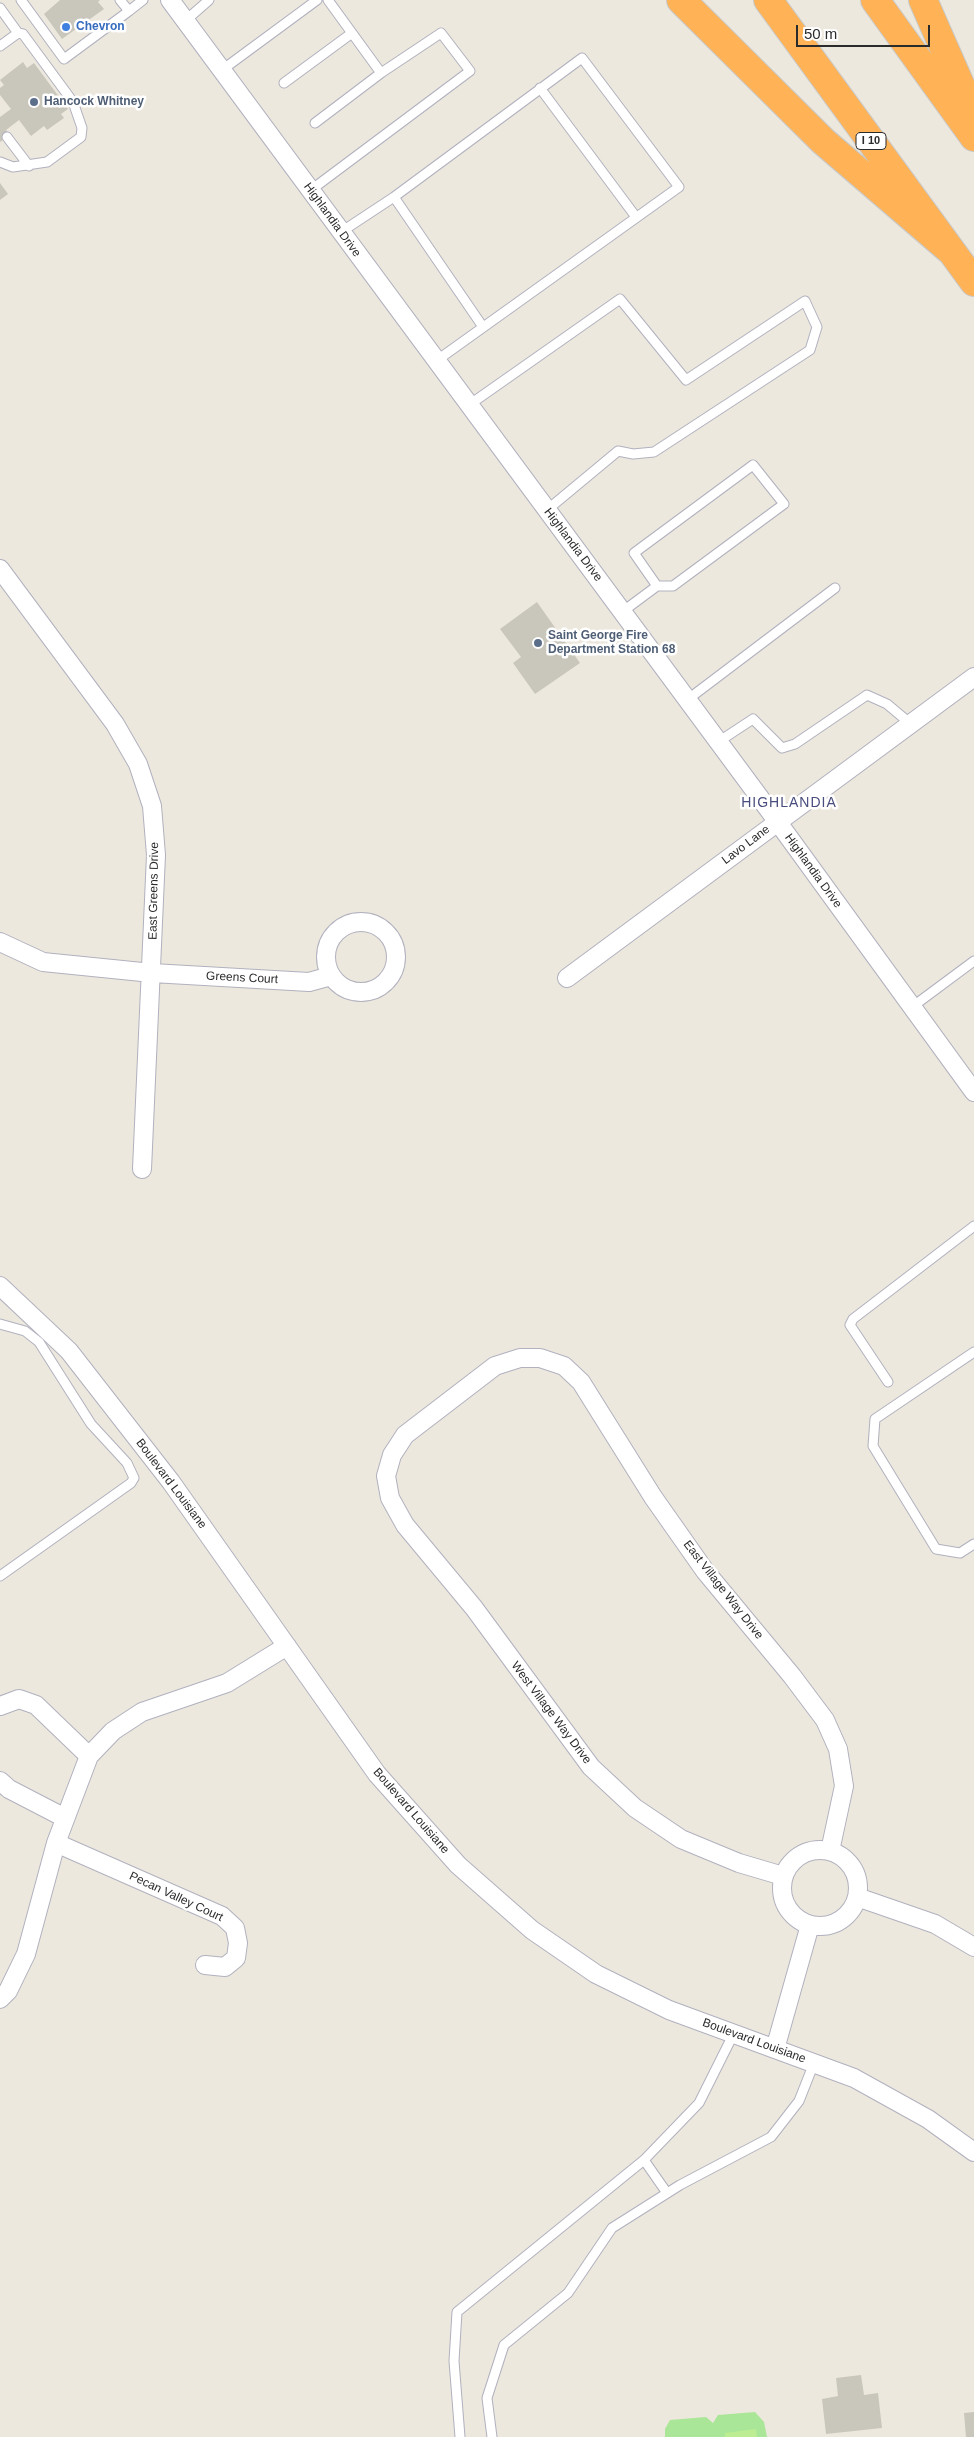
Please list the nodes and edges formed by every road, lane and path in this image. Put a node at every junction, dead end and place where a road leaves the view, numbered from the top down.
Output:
1 (22, 0) edge
2 (120, 0) edge
3 (143, 0) edge
4 (170, 0) edge
5 (209, 0) edge
6 (317, 0) edge
7 (328, 0) edge
8 (681, 0) edge
9 (768, 0) edge
10 (875, 0) edge
11 (923, 0) edge
12 (0, 8) edge
13 (129, 11) junction
14 (185, 21) junction
15 (18, 33) junction
16 (352, 33) junction
17 (0, 46) edge
18 (222, 70) junction
19 (381, 73) junction
20 (284, 83) dead end
21 (540, 88) junction
22 (974, 116) edge
23 (315, 123) dead end
24 (974, 136) edge
25 (7, 137) dead end
26 (0, 162) edge
27 (28, 166) junction
28 (310, 190) junction
29 (394, 197) junction
30 (636, 217) junction
31 (341, 232) junction
32 (951, 251) junction
33 (974, 282) edge
34 (483, 327) junction
35 (436, 361) junction
36 (469, 405) junction
37 (547, 510) junction
38 (0, 569) edge
39 (657, 586) junction
40 (835, 588) dead end
41 (622, 612) junction
42 (974, 677) edge
43 (687, 700) junction
44 (912, 725) junction
45 (718, 742) junction
46 (777, 821) junction
47 (0, 942) edge
48 (974, 961) edge
49 (152, 973) junction
50 (331, 976) junction
51 (567, 978) dead end
52 (912, 1007) junction
53 (974, 1092) edge
54 (142, 1169) dead end
55 (974, 1226) edge
56 (0, 1286) edge
57 (0, 1324) edge
58 (974, 1352) edge
59 (540, 1358) joint
60 (888, 1382) dead end
61 (974, 1544) edge
62 (0, 1576) edge
63 (287, 1646) junction
64 (0, 1706) edge
65 (89, 1756) junction
66 (0, 1780) edge
67 (65, 1818) junction
68 (56, 1842) junction
69 (830, 1851) junction
70 (783, 1876) junction
71 (857, 1897) junction
72 (810, 1925) junction
73 (974, 1946) edge
74 (205, 1965) dead end
75 (0, 2000) edge
76 (734, 2033) junction
77 (775, 2048) junction
78 (814, 2063) junction
79 (974, 2152) edge
80 (644, 2160) junction
81 (667, 2193) junction
82 (460, 2437) edge
83 (492, 2437) edge

1 - 13 lane
2 - 13 lane
3 - 13 lane
4 - 14 street, Highlandia Drive
5 - 14 lane
6 - 18 lane
7 - 16 lane
8 - 32 highway
9 - 32 highway, I 10
10 - 24 highway
11 - 22 highway
12 - 15 lane
14 - 18 street, Highlandia Drive
15 - 17 lane
15 - 27 lane
16 - 19 lane
16 - 20 lane
18 - 28 street, Highlandia Drive
19 - 23 lane
19 - 28 lane
21 - 29 lane
21 - 30 lane
21 - 30 lane
25 - 27 lane
26 - 27 lane
28 - 31 street, Highlandia Drive
29 - 31 lane
29 - 34 lane
30 - 34 lane
31 - 35 street, Highlandia Drive
32 - 33 highway, I 10
34 - 35 lane
35 - 36 street, Highlandia Drive
36 - 37 street, Highlandia Drive
36 - 37 lane
37 - 41 street, Highlandia Drive
38 - 49 street, East Greens Drive
39 - 39 lane
39 - 41 lane
40 - 43 lane
41 - 43 street, Highlandia Drive
42 - 44 street, Lavo Lane
43 - 45 street, Highlandia Drive
44 - 45 lane
44 - 46 street, Lavo Lane
45 - 46 street, Highlandia Drive
46 - 51 street, Lavo Lane
46 - 52 street, Highlandia Drive
47 - 49 street, Greens Court
48 - 52 lane
49 - 50 street, Greens Court
49 - 54 street, East Greens Drive
50 - 50 street
52 - 53 street, Highlandia Drive
55 - 60 lane
56 - 63 street, Boulevard Louisiane
57 - 62 lane
58 - 61 lane
59 - 69 street, East Village Way Drive
59 - 70 street, West Village Way Drive
63 - 65 street
63 - 76 street, Boulevard Louisiane
64 - 65 street
65 - 67 street
66 - 67 street
67 - 68 street
68 - 74 street, Pecan Valley Court
68 - 75 street
69 - 70 street
69 - 71 street
70 - 72 street
71 - 72 street
71 - 73 street
72 - 77 street
76 - 77 street, Boulevard Louisiane
76 - 80 lane
77 - 78 street, Boulevard Louisiane
78 - 79 street, Boulevard Louisiane
78 - 81 lane
80 - 81 lane
80 - 82 lane
81 - 83 lane

